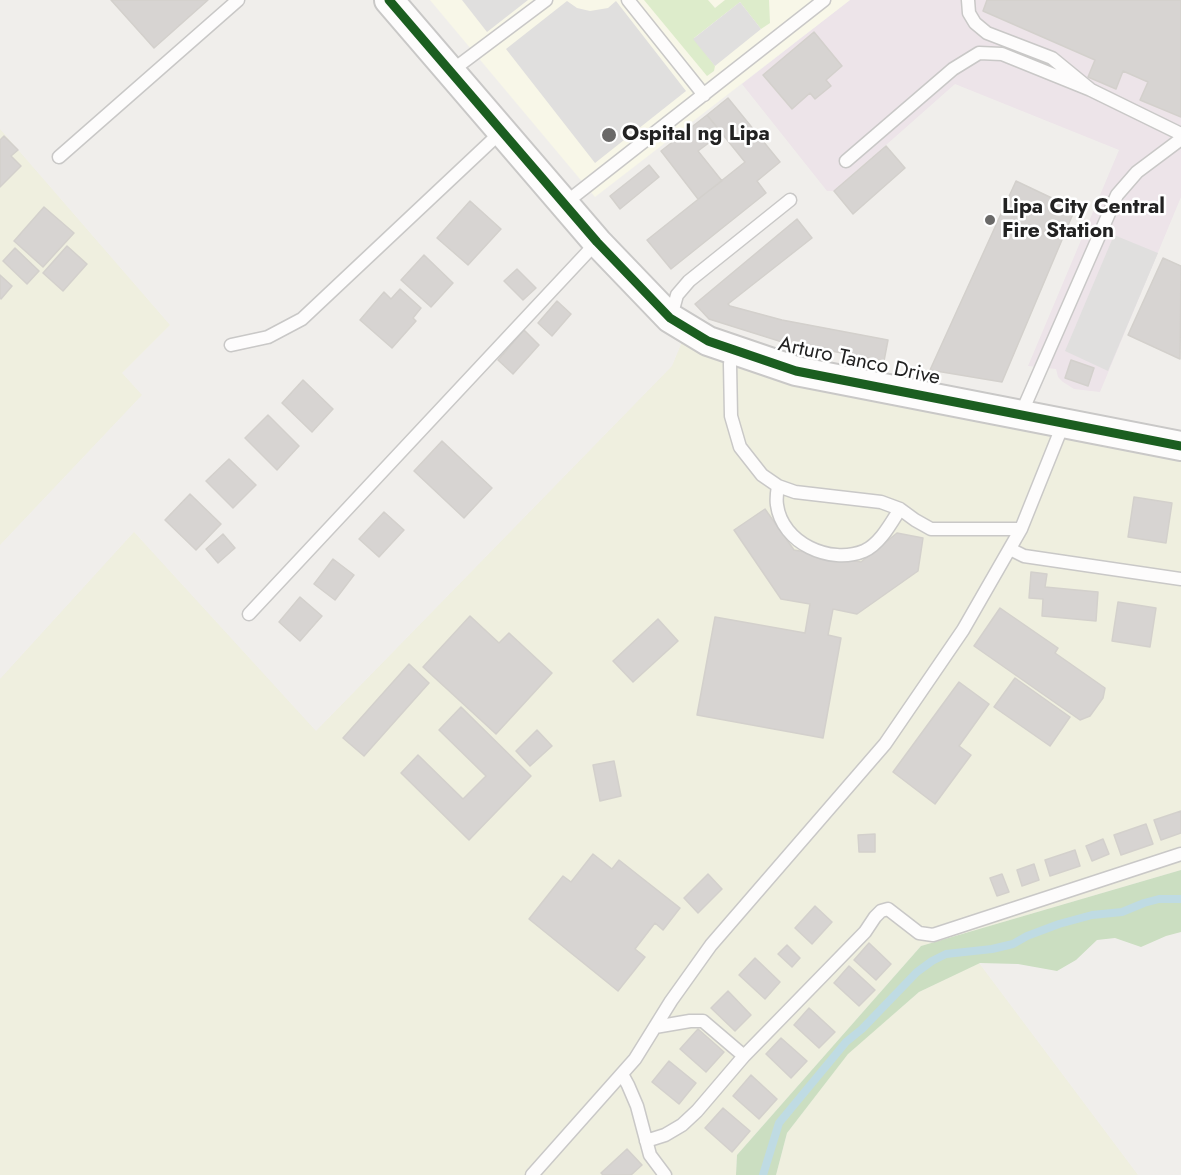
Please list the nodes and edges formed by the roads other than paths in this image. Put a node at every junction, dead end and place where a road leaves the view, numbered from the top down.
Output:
1 (238, 0) edge
2 (389, 0) edge
3 (546, 0) edge
4 (628, 0) edge
5 (824, 0) edge
6 (968, 0) edge
7 (450, 72) junction
8 (1091, 90) junction
9 (704, 95) junction
10 (502, 131) junction
11 (1181, 134) edge
12 (1181, 139) edge
13 (58, 158) dead end
14 (846, 161) dead end
15 (790, 200) dead end
16 (563, 205) junction
17 (597, 242) junction
18 (670, 318) junction
19 (231, 345) dead end
20 (732, 349) junction
21 (1021, 414) junction
22 (1064, 422) junction
23 (1181, 446) edge
24 (778, 486) junction
25 (900, 509) junction
26 (1021, 529) junction
27 (1010, 549) junction
28 (1181, 579) edge
29 (249, 614) dead end
30 (1181, 854) edge
31 (655, 1027) junction
32 (744, 1056) junction
33 (622, 1074) junction
34 (646, 1141) junction
35 (532, 1175) edge
36 (665, 1175) edge

1 - 13 lane
2 - 7 street, Arturo Tanco Drive
3 - 7 lane
4 - 9 lane
5 - 9 lane
6 - 8 lane
7 - 10 street, Arturo Tanco Drive
8 - 11 lane
8 - 14 lane
9 - 16 lane
10 - 16 street, Arturo Tanco Drive
10 - 19 lane
12 - 21 lane
15 - 18 lane
16 - 17 street, Arturo Tanco Drive
17 - 18 street, Arturo Tanco Drive
17 - 29 lane
18 - 20 street, Arturo Tanco Drive
20 - 21 street, Arturo Tanco Drive
20 - 24 lane
21 - 22 street, Arturo Tanco Drive
22 - 23 street, Arturo Tanco Drive
22 - 26 lane
24 - 25 lane
24 - 25 lane
25 - 26 lane
26 - 27 lane
27 - 28 lane
27 - 31 lane
30 - 32 lane
31 - 32 lane
31 - 33 lane
32 - 34 lane
33 - 34 lane
33 - 35 lane
34 - 36 lane

